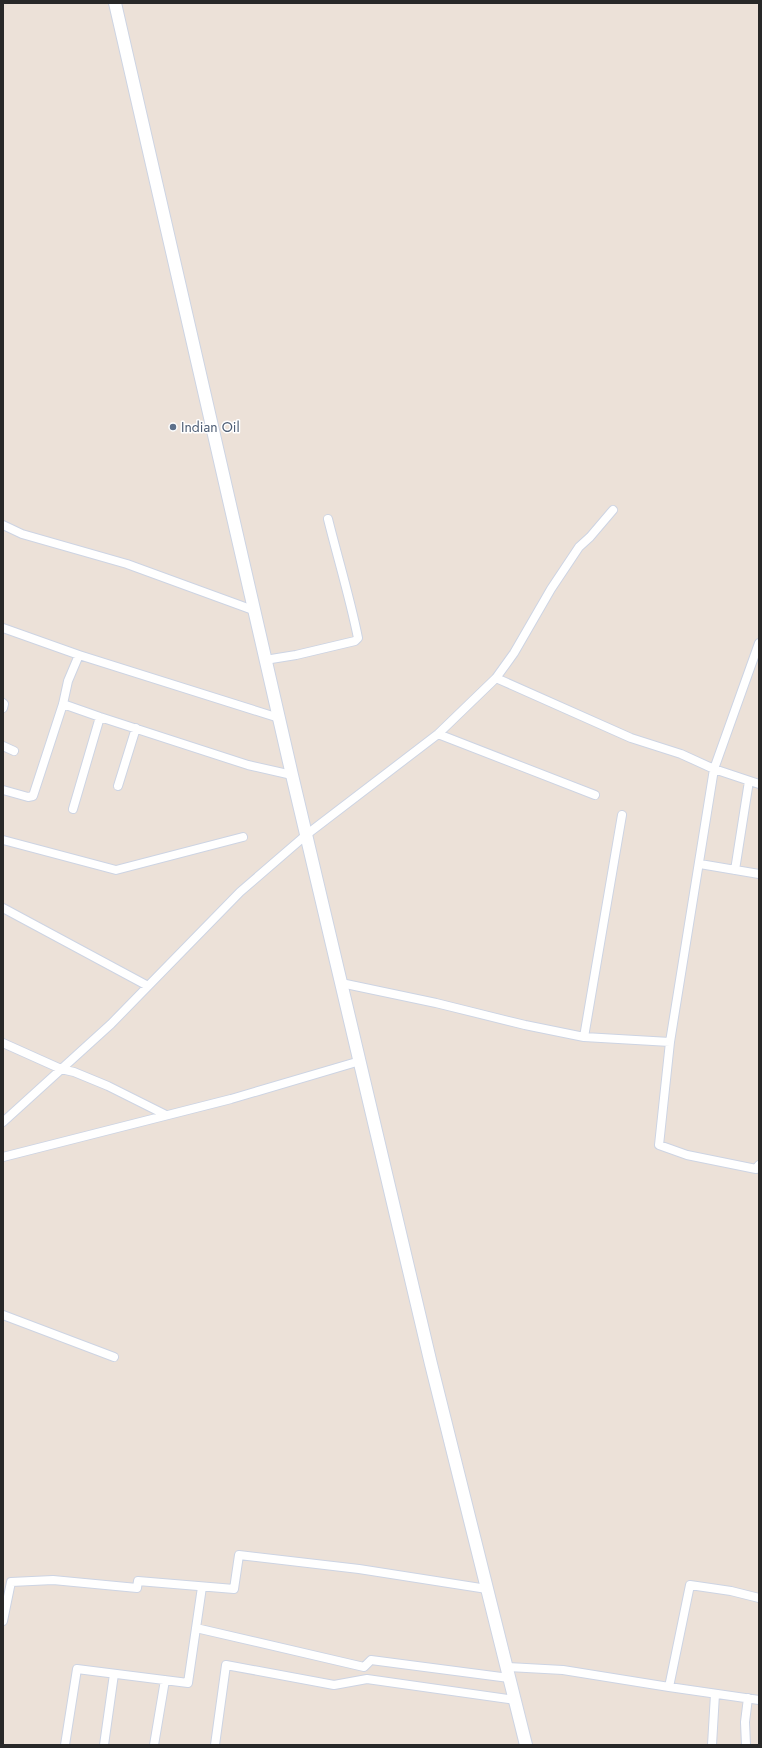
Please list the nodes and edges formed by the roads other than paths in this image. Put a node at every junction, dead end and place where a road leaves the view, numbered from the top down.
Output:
1 (115, 3) edge
2 (613, 510) dead end
3 (328, 519) dead end
4 (3, 525) edge
5 (253, 610) junction
6 (3, 628) edge
7 (759, 643) edge
8 (79, 655) junction
9 (265, 660) junction
10 (496, 678) junction
11 (3, 703) edge
12 (63, 704) junction
13 (3, 708) edge
14 (100, 717) junction
15 (279, 718) junction
16 (136, 728) junction
17 (438, 734) junction
18 (3, 746) edge
19 (14, 751) dead end
20 (714, 769) junction
21 (292, 775) junction
22 (749, 781) junction
23 (759, 784) edge
24 (118, 786) dead end
25 (3, 790) edge
26 (595, 795) dead end
27 (72, 809) dead end
28 (622, 815) dead end
29 (306, 835) junction
30 (243, 837) dead end
31 (3, 840) edge
32 (700, 864) junction
33 (735, 870) junction
34 (759, 874) edge
35 (3, 908) edge
36 (341, 983) junction
37 (148, 986) junction
38 (584, 1037) junction
39 (670, 1042) junction
40 (3, 1043) edge
41 (360, 1061) junction
42 (62, 1069) junction
43 (166, 1116) junction
44 (3, 1122) edge
45 (3, 1157) edge
46 (759, 1165) edge
47 (3, 1315) edge
48 (114, 1357) dead end
49 (7, 1581) edge
50 (202, 1587) junction
51 (487, 1589) junction
52 (759, 1598) edge
53 (3, 1621) edge
54 (196, 1628) junction
55 (508, 1672) junction
56 (114, 1674) junction
57 (165, 1680) junction
58 (669, 1687) junction
59 (715, 1694) junction
60 (748, 1698) junction
61 (515, 1700) junction
62 (759, 1700) edge
63 (65, 1745) edge
64 (104, 1745) edge
65 (154, 1745) edge
66 (215, 1745) edge
67 (526, 1745) edge
68 (712, 1745) edge
69 (746, 1745) edge

1 - 5 main road
2 - 10 street
3 - 9 street
4 - 5 street
5 - 9 main road
6 - 8 street
7 - 20 street
8 - 12 street
8 - 15 street
9 - 15 main road
10 - 17 street
10 - 20 street
11 - 13 street
12 - 14 street
12 - 25 street
14 - 16 street
14 - 27 street
15 - 21 main road
16 - 21 street
16 - 24 street
17 - 26 street
17 - 29 street
18 - 19 street
20 - 22 street
20 - 32 street
21 - 29 main road
22 - 23 street
22 - 33 street
28 - 38 street
29 - 36 main road
29 - 37 street
30 - 31 street
32 - 33 street
32 - 39 street
33 - 34 street
35 - 37 street
36 - 38 street
36 - 41 main road
37 - 42 street
38 - 39 street
39 - 46 street
40 - 42 street
41 - 43 street
41 - 51 main road
42 - 43 street
42 - 44 street
43 - 45 street
47 - 48 street
49 - 50 street
49 - 53 street
50 - 51 street
50 - 54 street
51 - 55 main road
52 - 58 street
54 - 55 street
54 - 57 street
55 - 58 street
55 - 61 main road
56 - 57 street
56 - 63 street
56 - 64 street
57 - 65 street
58 - 59 street
59 - 60 street
59 - 68 street
60 - 62 street
60 - 69 street
61 - 66 street
61 - 67 main road

